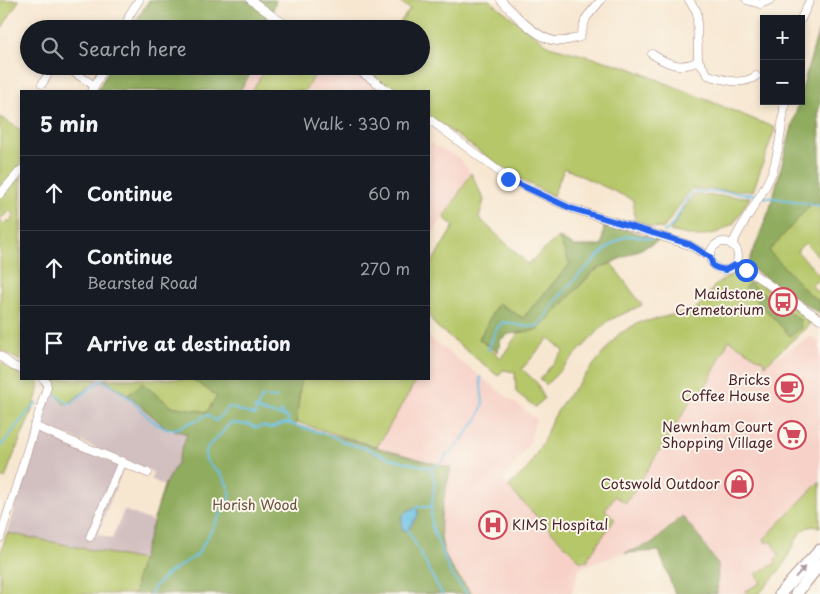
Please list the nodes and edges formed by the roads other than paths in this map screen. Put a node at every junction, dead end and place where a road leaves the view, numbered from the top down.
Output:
1 (139, 0) edge
2 (251, 0) edge
3 (501, 0) edge
4 (600, 0) edge
5 (689, 0) edge
6 (747, 0) edge
7 (770, 0) edge
8 (810, 0) edge
9 (803, 15) edge
10 (128, 20) edge
11 (277, 20) edge
12 (652, 54) dead end
13 (698, 61) junction
14 (76, 75) edge
15 (100, 75) edge
16 (365, 75) edge
17 (47, 76) joint
18 (756, 76) dead end
19 (55, 81) dead end
20 (42, 84) dead end
21 (93, 88) edge
22 (388, 90) edge
23 (784, 105) edge
24 (430, 120) edge
25 (20, 171) edge
26 (0, 194) edge
27 (732, 245) junction
28 (710, 257) junction
29 (735, 265) junction
30 (820, 319) edge
31 (0, 356) edge
32 (20, 369) edge
33 (44, 380) edge
34 (34, 426) junction
35 (122, 461) junction
36 (148, 473) dead end
37 (90, 537) dead end
38 (0, 538) edge
39 (820, 550) edge
40 (820, 564) edge
41 (780, 594) edge
42 (796, 594) edge
43 (802, 594) edge

1 - 10 street
2 - 11 street
3 - 4 street
5 - 13 street
6 - 7 street
8 - 9 street
12 - 13 street
13 - 18 street
14 - 21 street
15 - 21 street
16 - 22 street
17 - 19 street
17 - 20 street
23 - 27 street
24 - 28 street
25 - 26 street
27 - 28 street
27 - 29 street
28 - 29 street
29 - 30 street
31 - 32 street
33 - 34 street
34 - 35 street
34 - 38 street
35 - 36 street
35 - 37 street
41 -> 39 highway
40 - 42 highway
40 - 43 highway

